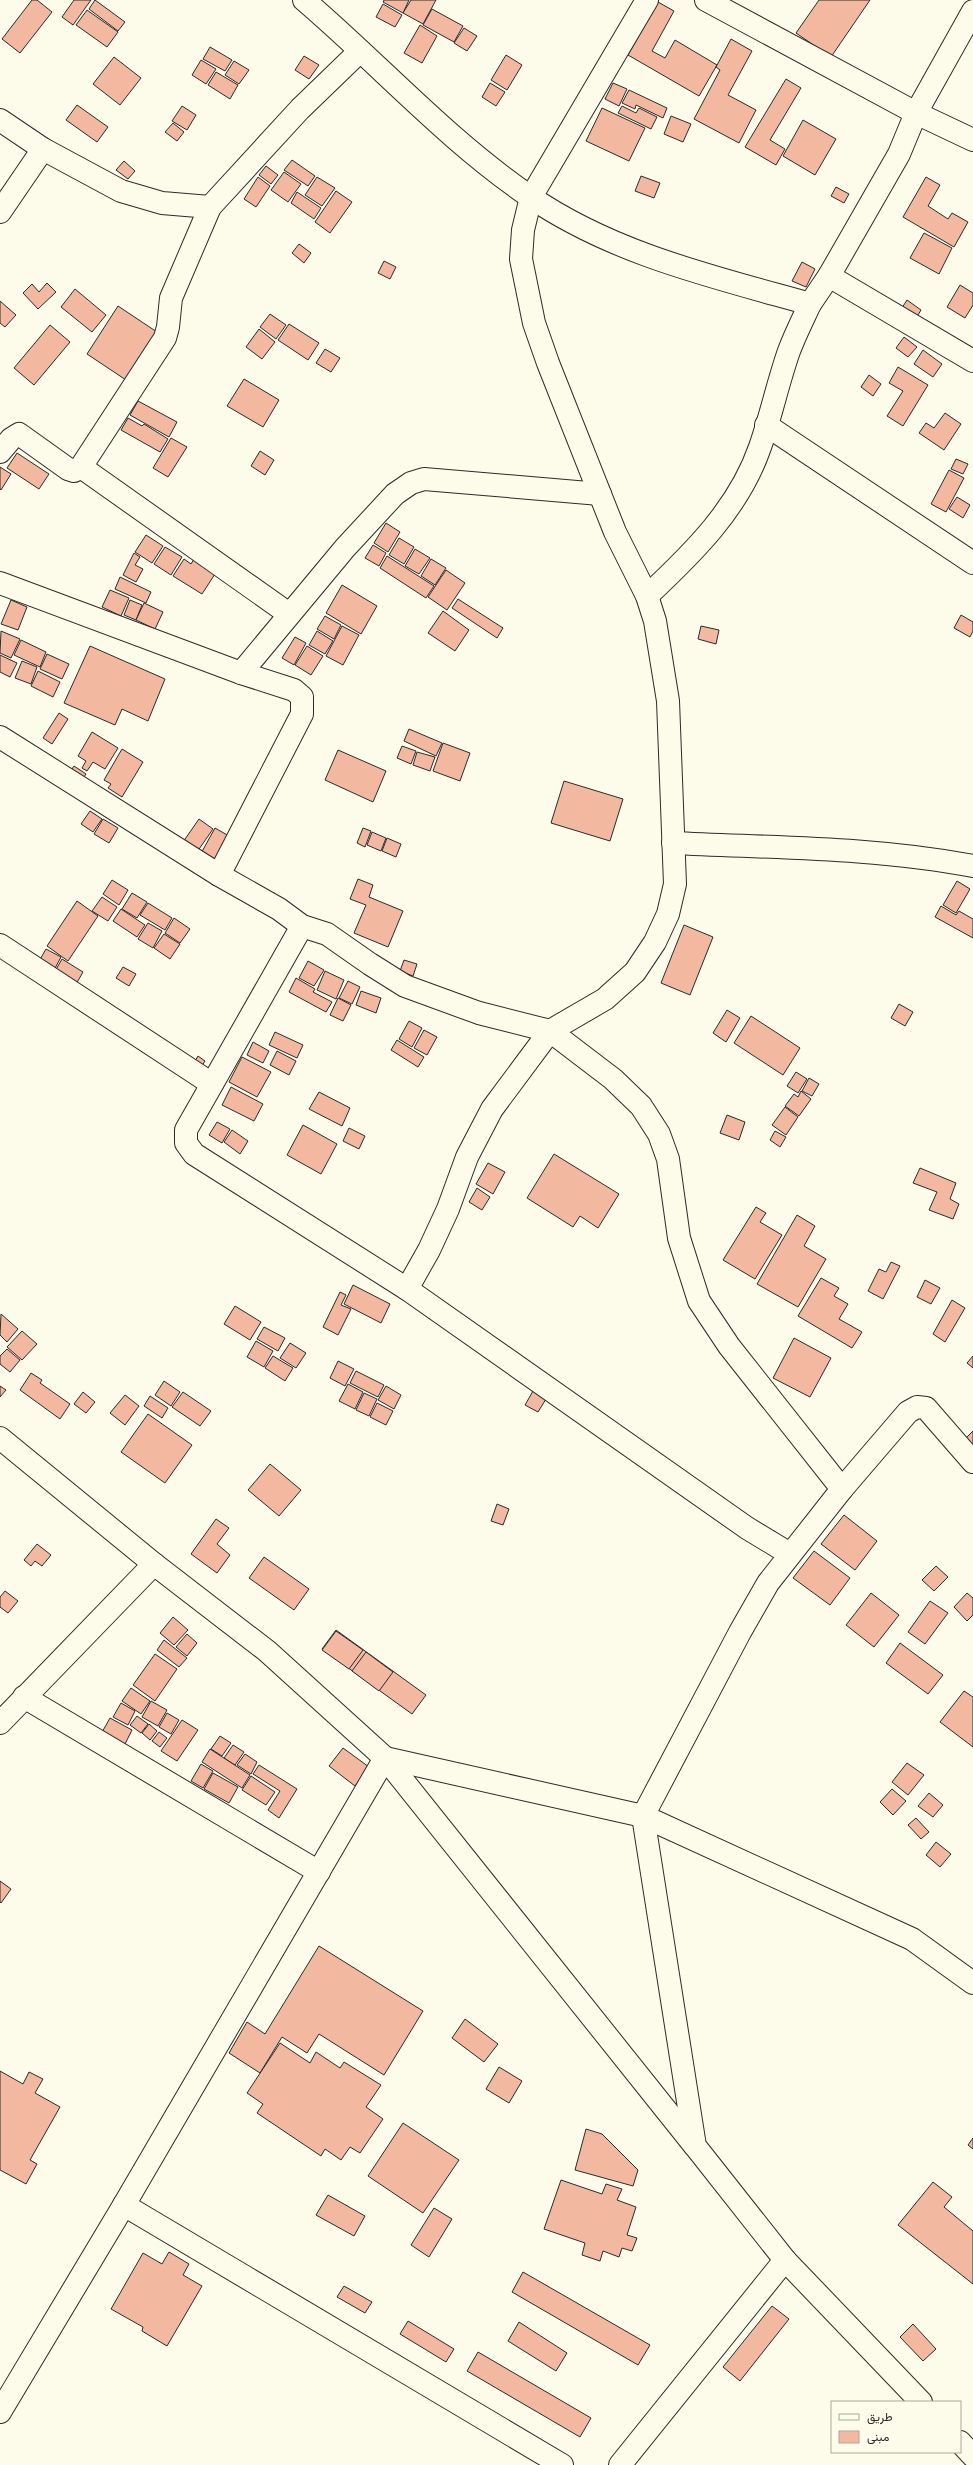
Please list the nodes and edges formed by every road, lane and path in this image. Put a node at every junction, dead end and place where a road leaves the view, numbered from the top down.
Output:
1 (304, 0) edge
2 (647, 0) edge
3 (706, 0) edge
4 (973, 11) edge
5 (360, 51) junction
6 (916, 113) junction
7 (0, 120) edge
8 (973, 140) edge
9 (43, 149) junction
10 (530, 197) junction
11 (210, 207) junction
12 (0, 212) edge
13 (829, 276) junction
14 (810, 304) junction
15 (973, 360) edge
16 (766, 425) junction
17 (0, 452) edge
18 (81, 467) junction
19 (600, 494) junction
20 (973, 563) edge
21 (0, 583) edge
22 (647, 596) junction
23 (289, 614) junction
24 (241, 673) junction
25 (0, 737) edge
26 (673, 843) junction
27 (973, 866) edge
28 (219, 875) junction
29 (302, 926) junction
30 (0, 945) edge
31 (550, 1031) junction
32 (212, 1084) junction
33 (407, 1289) junction
34 (0, 1438) edge
35 (973, 1462) edge
36 (842, 1489) junction
37 (790, 1554) junction
38 (154, 1564) junction
39 (24, 1698) junction
40 (0, 1723) edge
41 (385, 1758) junction
42 (643, 1816) junction
43 (319, 1872) junction
44 (973, 1982) edge
45 (695, 2146) junction
46 (124, 2205) junction
47 (785, 2260) junction
48 (920, 2401) edge
49 (0, 2412) edge
50 (961, 2443) edge
51 (973, 2456) edge
52 (562, 2465) edge
53 (620, 2465) edge

1 - 5 street
2 - 10 street
3 - 6 street
4 - 6 street
5 - 10 street
5 - 11 street
6 - 8 street
6 - 13 street
7 - 9 street
9 - 11 street
9 - 12 street
10 - 14 street
10 - 19 street
11 - 18 street
13 - 14 street
13 - 15 street
14 - 16 street
16 - 20 street
16 - 22 street
17 - 18 street
18 - 23 street
19 - 22 street
19 - 23 street
21 - 24 street
22 - 26 street
23 - 24 street
24 - 28 street
25 - 28 street
26 - 27 street
26 - 31 street
28 - 29 street
29 - 31 street
29 - 32 street
30 - 32 street
31 - 33 street
31 - 36 street
32 - 33 street
33 - 37 street
34 - 38 street
35 - 36 street
36 - 37 street
37 - 42 street
38 - 39 street
38 - 41 street
39 - 40 street
39 - 43 street
41 - 42 street
41 - 43 street
41 - 45 street
42 - 44 street
42 - 45 street
43 - 46 street
45 - 47 street
46 - 49 street
46 - 52 street
47 - 48 street
47 - 53 street
50 - 51 street

